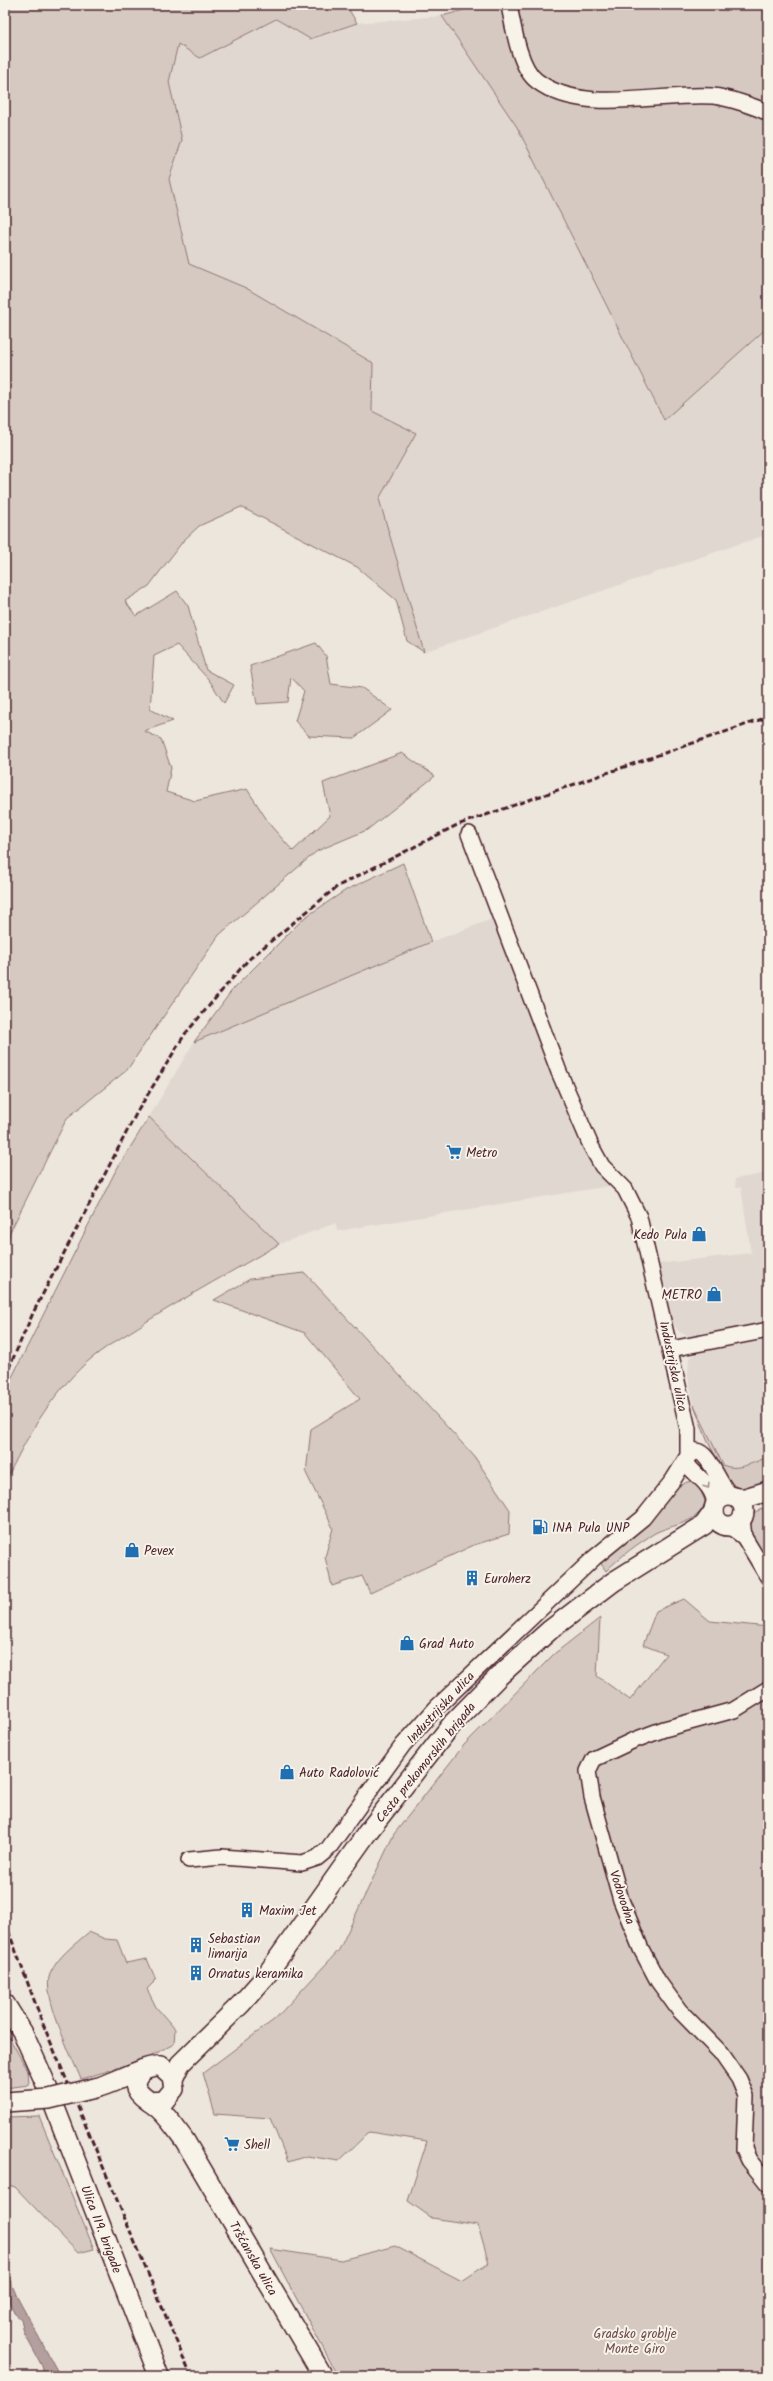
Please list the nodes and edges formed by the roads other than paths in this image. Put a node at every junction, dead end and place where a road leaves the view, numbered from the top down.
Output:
1 (509, 5) edge
2 (768, 112) edge
3 (469, 834) dead end
4 (768, 1330) edge
5 (671, 1349) junction
6 (688, 1429) junction
7 (704, 1454) junction
8 (689, 1462) junction
9 (768, 1491) edge
10 (768, 1496) edge
11 (735, 1497) junction
12 (727, 1520) junction
13 (768, 1577) edge
14 (768, 1689) edge
15 (188, 1860) dead end
16 (5, 2004) edge
17 (211, 2032) junction
18 (149, 2067) junction
19 (173, 2086) junction
20 (97, 2087) junction
21 (144, 2098) junction
22 (5, 2102) edge
23 (185, 2141) junction
24 (768, 2184) edge
25 (159, 2376) edge
26 (323, 2376) edge

1 - 2 street
3 - 5 street, Industrijska ulica
4 - 5 street
5 - 6 street, Industrijska ulica
6 - 7 street, Industrijska ulica
6 - 8 street, Industrijska ulica
7 - 8 street
7 - 11 street, Industrijska ulica
8 -> 12 street
8 - 15 street, Industrijska ulica
9 - 11 main road
10 - 12 main road, Cesta prekomorskih brigada
11 - 12 main road
12 - 13 street
12 - 17 main road, Cesta prekomorskih brigada
14 - 24 street, Vodovodna
16 - 25 main road, Ulica 119. brigade
17 - 18 main road, Cesta prekomorskih brigada
17 - 19 main road, Cesta prekomorskih brigada
18 - 19 main road
18 - 20 main road, Cesta prekomorskih brigada
18 - 21 main road
19 - 21 main road
19 - 23 main road
20 - 21 main road
20 - 22 main road, bridge
21 - 23 main road
23 - 26 main road, Tršćanska ulica

